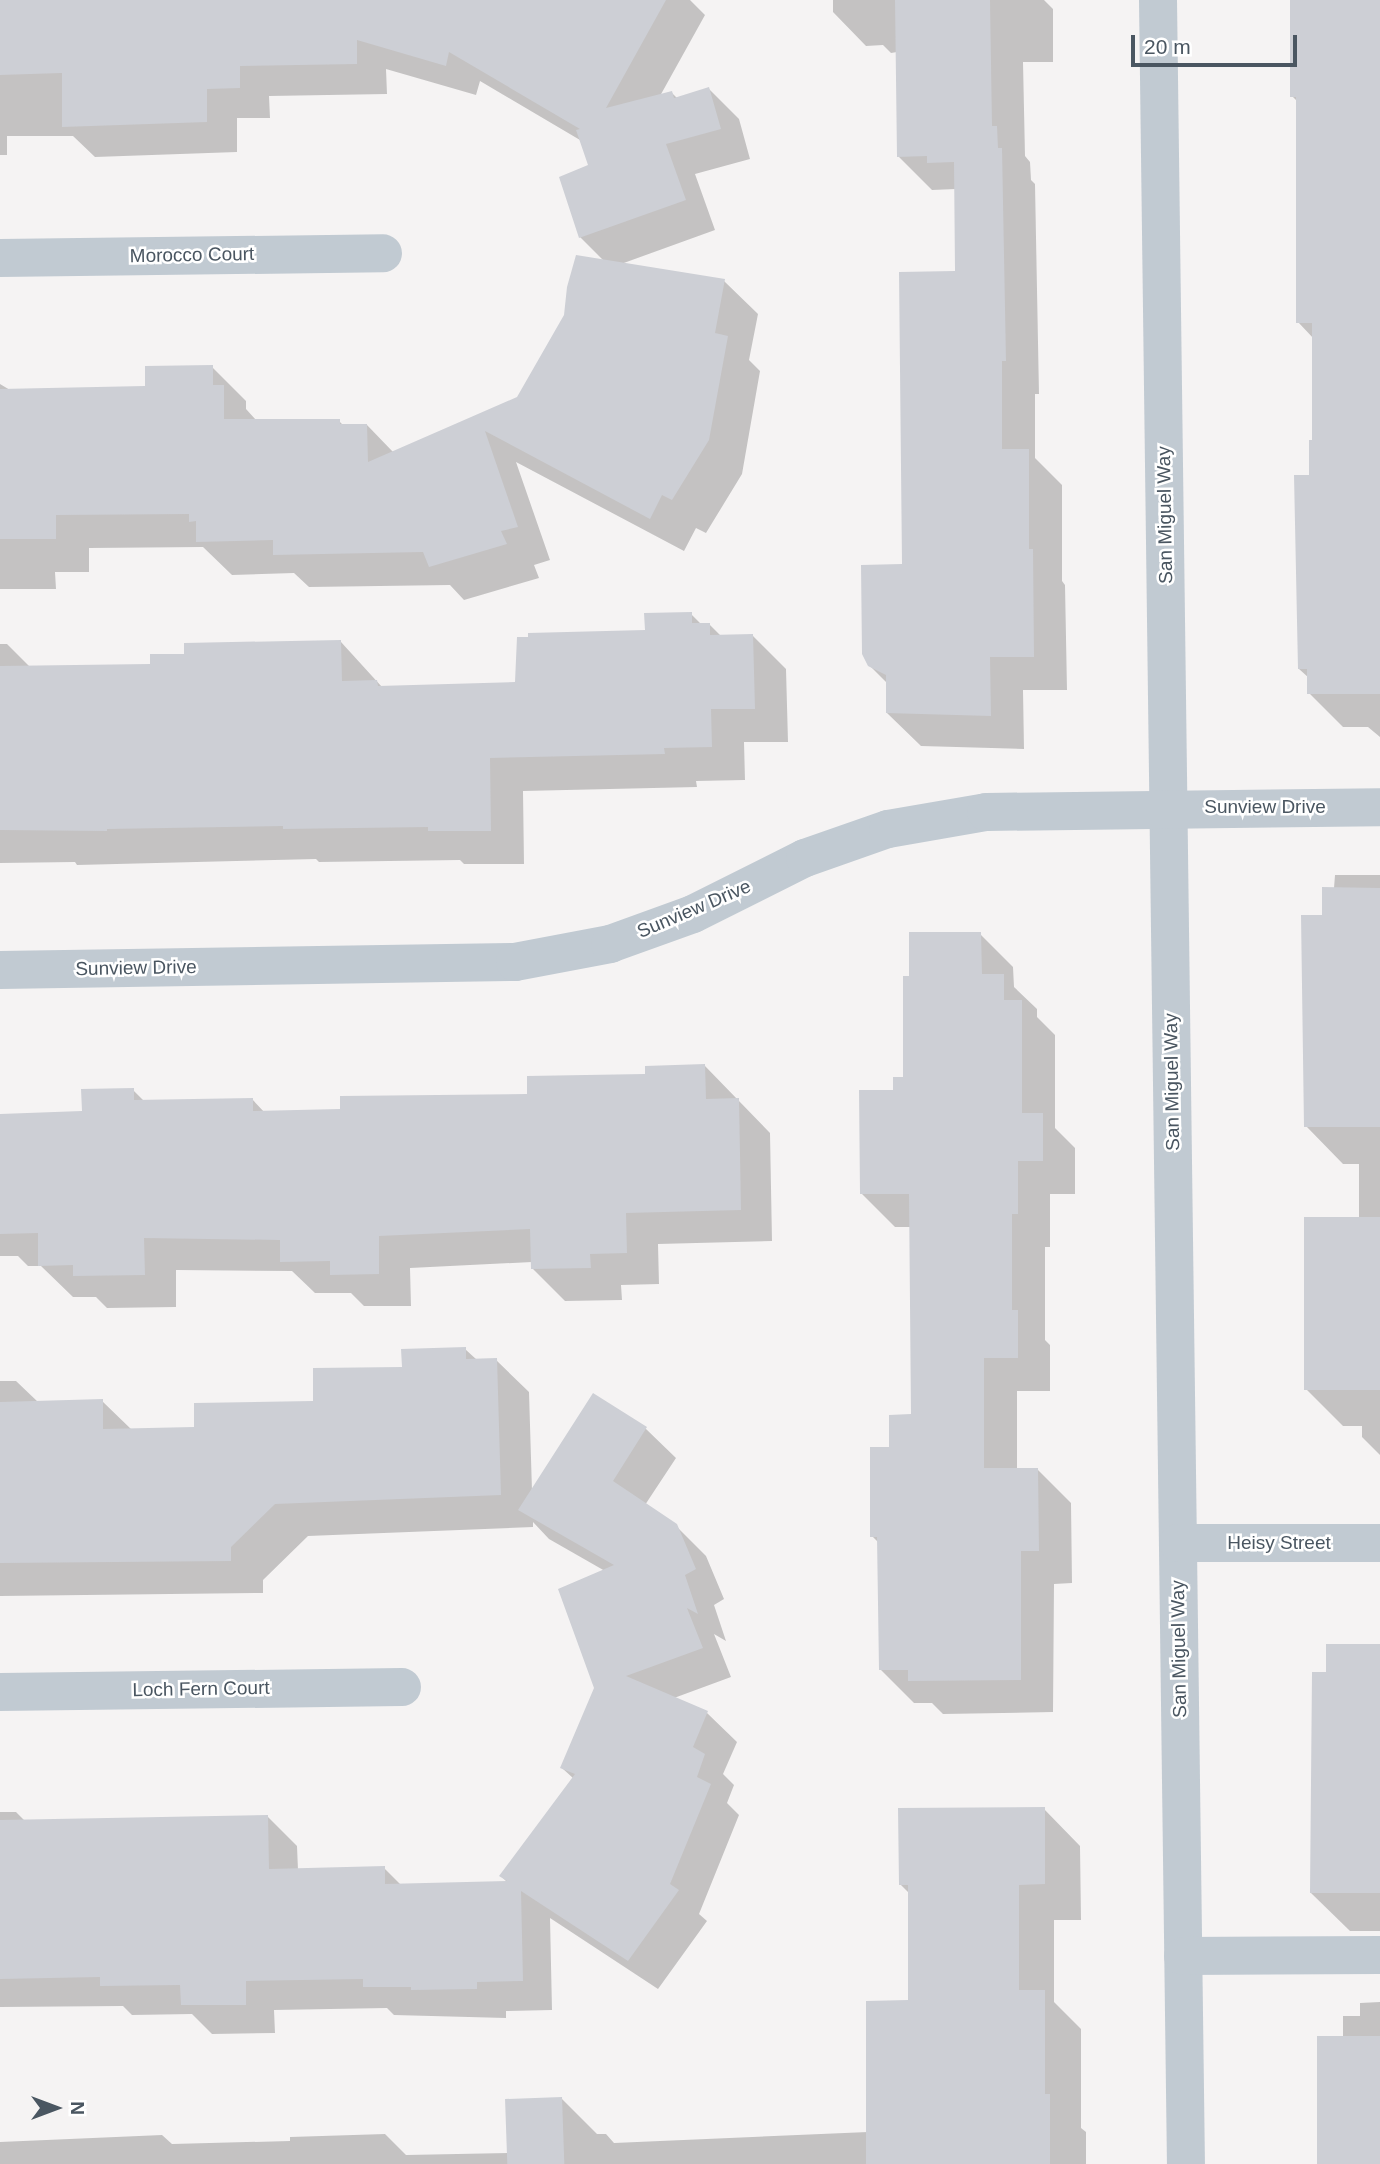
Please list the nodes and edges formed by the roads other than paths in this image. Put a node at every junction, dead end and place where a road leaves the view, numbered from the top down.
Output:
1 (1158, 0) edge
2 (383, 253) dead end
3 (0, 258) edge
4 (1168, 807) junction
5 (1380, 807) edge
6 (0, 970) edge
7 (1178, 1543) junction
8 (1380, 1543) edge
9 (402, 1687) dead end
10 (0, 1692) edge
11 (1380, 1955) edge
12 (1183, 1956) junction
13 (1186, 2164) edge

1 - 4 street, San Miguel Way
2 - 3 street, Morocco Court
4 - 5 street, Sunview Drive
4 - 6 street, Sunview Drive
4 - 7 street, San Miguel Way
7 - 8 street, Heisy Street
7 - 12 street, San Miguel Way
9 - 10 street, Loch Fern Court
11 - 12 street
12 - 13 street, San Miguel Way

